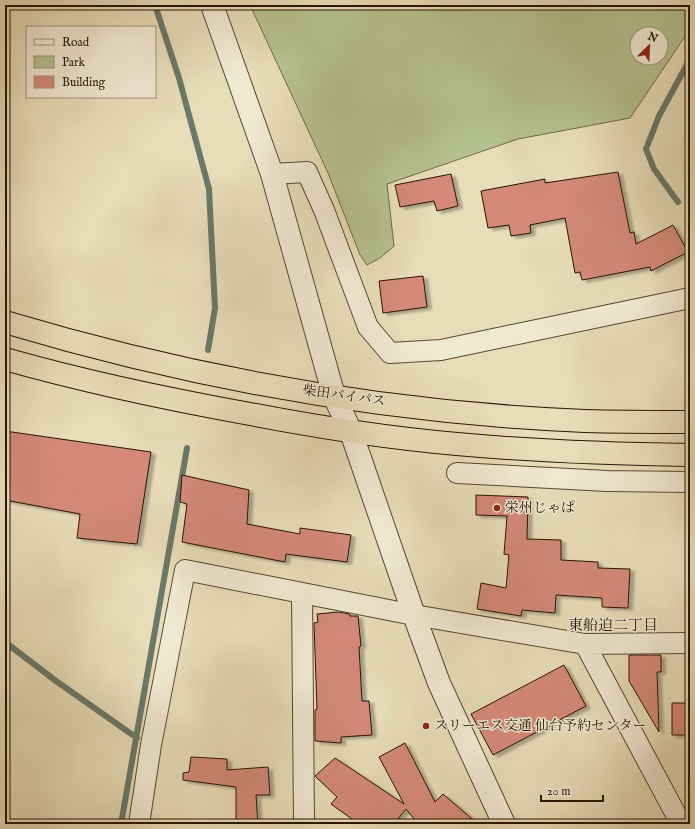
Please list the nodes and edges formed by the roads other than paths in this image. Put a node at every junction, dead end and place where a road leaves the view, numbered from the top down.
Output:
1 (212, 5) edge
2 (272, 174) junction
3 (690, 298) edge
4 (5, 322) edge
5 (5, 359) edge
6 (334, 396) junction
7 (690, 422) edge
8 (351, 432) junction
9 (604, 454) junction
10 (690, 455) edge
11 (457, 473) dead end
12 (603, 481) junction
13 (690, 482) edge
14 (302, 592) junction
15 (414, 615) junction
16 (690, 642) edge
17 (585, 644) junction
18 (139, 824) edge
19 (304, 824) edge
20 (504, 824) edge
21 (681, 824) edge

1 - 2 street
2 - 3 street
2 - 6 street
4 - 6 highway, 柴田バイパス
5 - 8 highway
6 - 7 highway, 柴田バイパス
6 - 8 street
8 - 9 highway
8 - 15 street
9 - 10 highway
9 - 12 street
11 - 12 street
12 - 13 street
14 - 15 street
14 - 18 street
14 - 19 street
15 - 17 street
15 - 20 street
16 - 17 street
17 - 21 street

